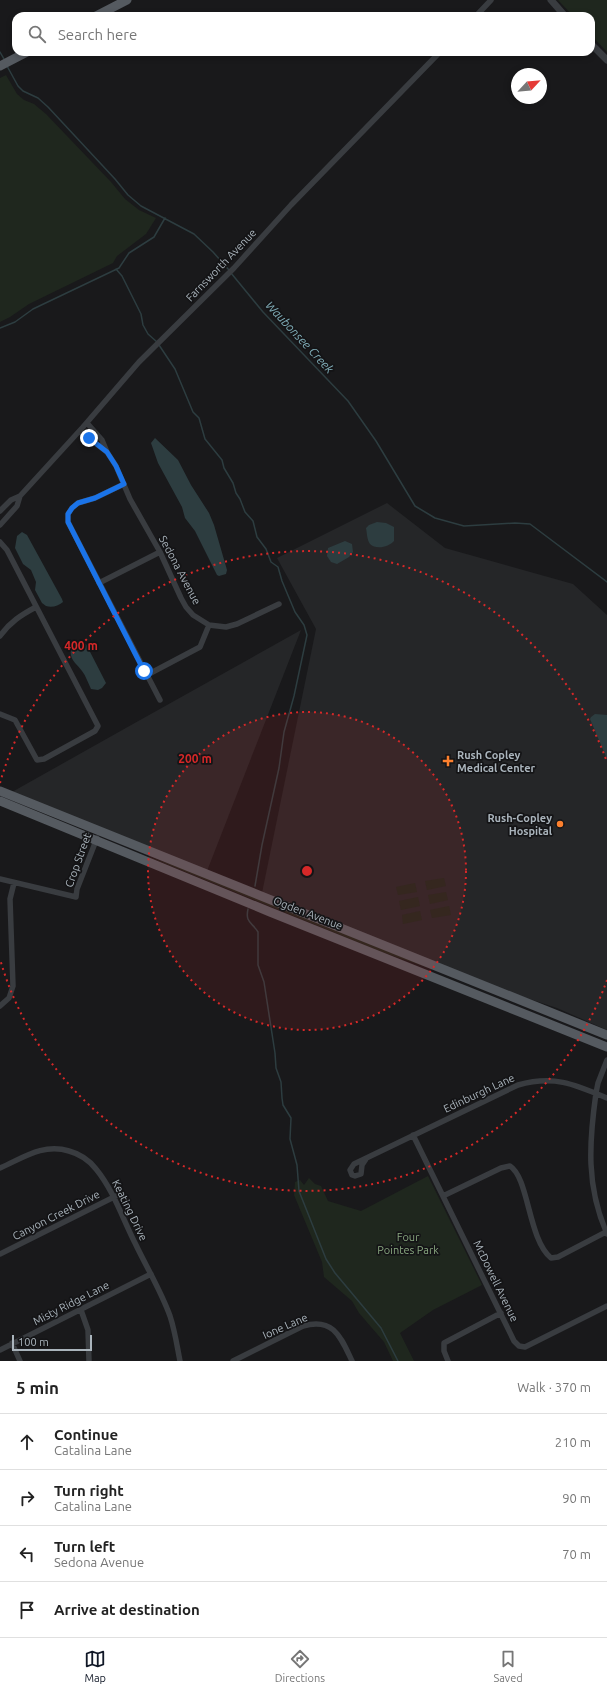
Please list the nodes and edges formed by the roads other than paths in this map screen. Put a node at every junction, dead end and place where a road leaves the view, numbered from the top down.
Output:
1 (127, 0) edge
2 (491, 0) edge
3 (551, 0) edge
4 (104, 12) edge
5 (480, 12) edge
6 (562, 12) edge
7 (595, 48) edge
8 (18, 56) edge
9 (436, 56) edge
10 (607, 60) edge
11 (0, 66) edge
12 (86, 423) junction
13 (80, 431) junction
14 (107, 452) junction
15 (124, 484) junction
16 (20, 496) junction
17 (0, 510) edge
18 (0, 525) edge
19 (0, 542) edge
20 (0, 546) edge
21 (7, 550) junction
22 (160, 552) junction
23 (99, 583) junction
24 (279, 604) dead end
25 (36, 607) junction
26 (209, 625) junction
27 (0, 636) edge
28 (147, 675) junction
29 (160, 700) dead end
30 (0, 714) edge
31 (0, 791) edge
32 (0, 801) edge
33 (99, 831) junction
34 (96, 840) junction
35 (0, 879) edge
36 (14, 883) junction
37 (0, 1006) edge
38 (607, 1035) edge
39 (607, 1046) edge
40 (607, 1060) edge
41 (596, 1093) junction
42 (607, 1098) edge
43 (413, 1136) junction
44 (366, 1159) dead end
45 (0, 1168) edge
46 (122, 1193) dead end
47 (443, 1196) junction
48 (113, 1197) junction
49 (607, 1233) edge
50 (0, 1254) edge
51 (151, 1274) junction
52 (607, 1306) edge
53 (80, 1310) junction
54 (500, 1313) junction
55 (12, 1343) junction
56 (0, 1350) edge
57 (20, 1361) edge
58 (88, 1361) edge
59 (180, 1361) edge
60 (233, 1361) edge
61 (352, 1361) edge
62 (448, 1361) edge

1 - 4 main road
2 - 5 street
3 - 6 street
7 - 10 street
8 - 11 main road
9 - 12 street, Farnsworth Avenue
12 - 13 street, Farnsworth Avenue
12 - 14 street, Sedona Avenue
13 - 14 street, Sedona Avenue
13 - 16 street, Farnsworth Avenue
14 - 15 street, Sedona Avenue
15 - 22 street, Sedona Avenue
15 - 23 street
16 - 17 street, Farnsworth Avenue
16 - 18 street, Farnsworth Avenue
19 - 21 street
20 - 21 street
21 - 25 street
22 - 23 street
22 - 26 street, Sedona Avenue
23 - 28 street
24 - 26 street
25 - 27 street
25 - 30 street
26 - 28 street
28 - 29 street
31 - 33 main road, Ogden Avenue
32 - 34 main road, Ogden Avenue
33 - 34 street, Crop Street
33 - 38 main road, Ogden Avenue
34 - 36 street, Crop Street
34 - 39 main road, Ogden Avenue
35 - 36 street
36 - 37 street
40 - 41 street
41 - 42 street, Edinburgh Lane
41 - 43 street, Edinburgh Lane
41 - 49 street
43 - 44 street, Edinburgh Lane
43 - 47 street, McDowell Avenue
45 - 48 street, Keating Drive
46 - 48 street, Canyon Creek Drive
47 - 49 street
47 - 54 street, McDowell Avenue
48 - 50 street, Canyon Creek Drive
48 - 51 street, Keating Drive
51 - 53 street, Misty Ridge Lane
51 - 59 street, Keating Drive
52 - 54 street, McDowell Avenue
53 - 55 street, Misty Ridge Lane
53 - 58 street
54 - 62 street
55 - 56 street, Misty Ridge Lane
55 - 57 street
60 - 61 street, Ione Lane

